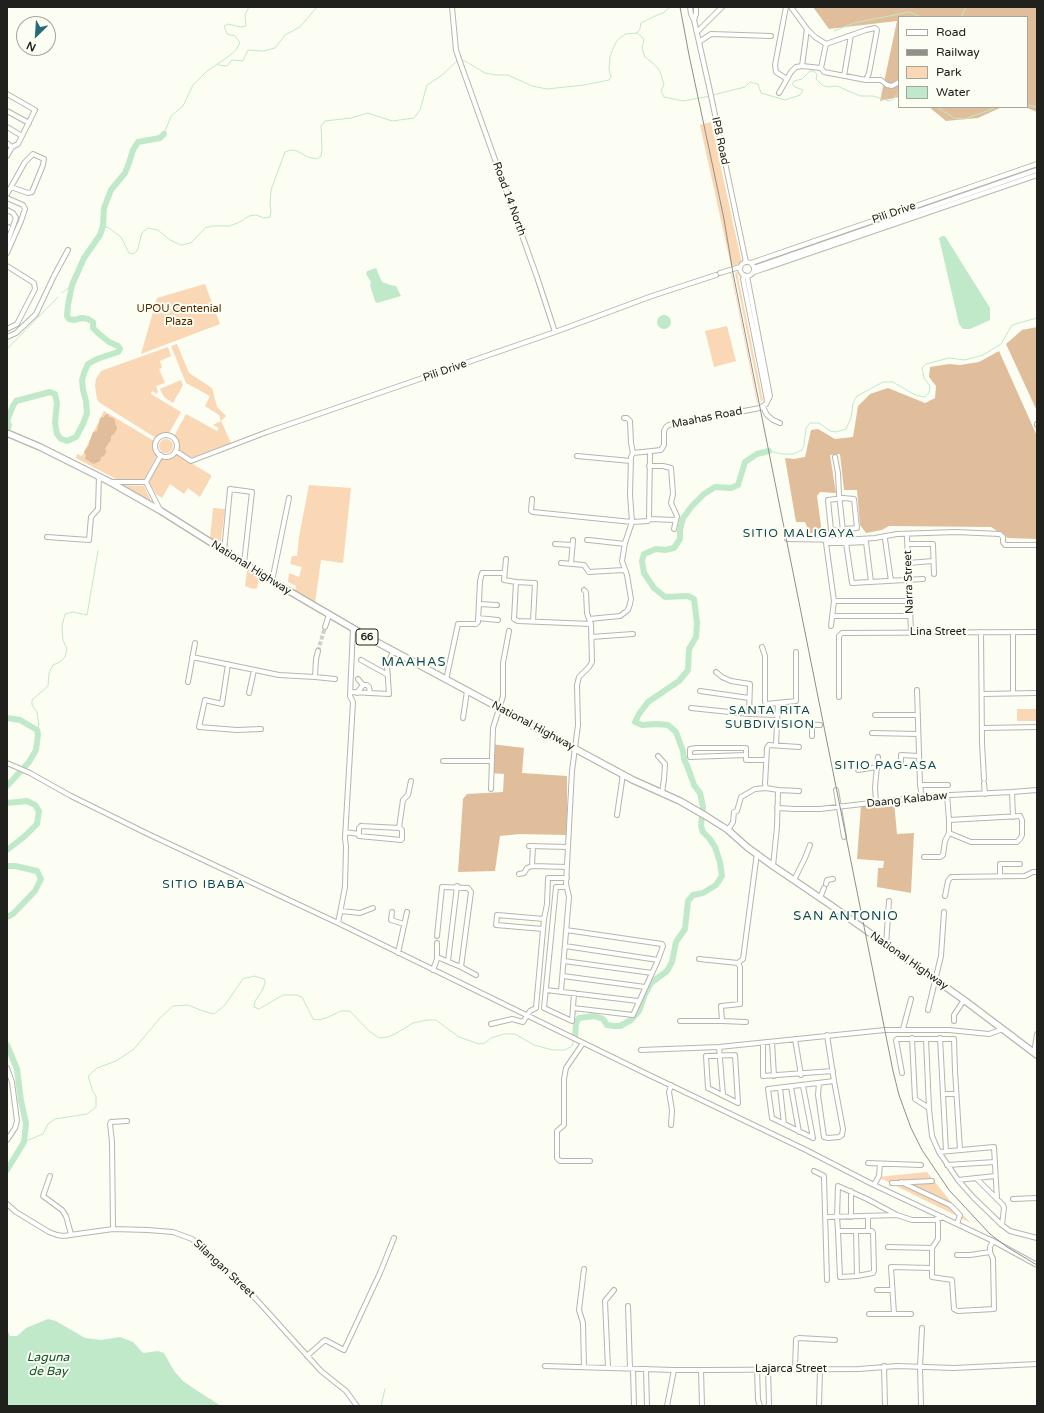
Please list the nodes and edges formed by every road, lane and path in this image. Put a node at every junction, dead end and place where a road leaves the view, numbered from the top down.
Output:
1 (452, 7) edge
2 (690, 7) edge
3 (696, 7) edge
4 (722, 7) edge
5 (786, 7) edge
6 (791, 7) edge
7 (694, 20) junction
8 (807, 29) junction
9 (697, 32) junction
10 (851, 35) junction
11 (771, 36) dead end
12 (699, 42) junction
13 (826, 44) junction
14 (802, 66) junction
15 (821, 68) junction
16 (844, 76) junction
17 (787, 79) junction
18 (866, 80) junction
19 (898, 83) edge
20 (779, 93) dead end
21 (7, 94) edge
22 (7, 111) edge
23 (29, 123) junction
24 (7, 127) edge
25 (22, 136) junction
26 (7, 143) edge
27 (12, 147) junction
28 (7, 156) edge
29 (1037, 164) edge
30 (1037, 170) edge
31 (1037, 176) edge
32 (11, 187) junction
33 (7, 194) edge
34 (7, 198) edge
35 (7, 210) edge
36 (7, 228) edge
37 (13, 229) junction
38 (7, 243) edge
39 (68, 250) dead end
40 (7, 253) edge
41 (748, 262) junction
42 (7, 266) edge
43 (740, 267) junction
44 (754, 270) junction
45 (746, 276) junction
46 (7, 329) edge
47 (556, 332) junction
48 (7, 337) edge
49 (763, 407) junction
50 (624, 418) dead end
51 (780, 423) dead end
52 (8, 433) edge
53 (176, 451) junction
54 (633, 453) junction
55 (650, 454) dead end
56 (161, 455) junction
57 (577, 456) dead end
58 (835, 457) dead end
59 (631, 461) junction
60 (649, 466) junction
61 (99, 476) junction
62 (110, 482) junction
63 (146, 482) junction
64 (289, 498) dead end
65 (532, 498) dead end
66 (840, 498) junction
67 (161, 512) junction
68 (649, 519) junction
69 (675, 520) junction
70 (632, 522) junction
71 (674, 529) dead end
72 (843, 529) junction
73 (47, 537) dead end
74 (907, 537) dead end
75 (787, 539) dead end
76 (885, 539) dead end
77 (573, 540) dead end
78 (587, 540) dead end
79 (845, 542) junction
80 (554, 544) dead end
81 (625, 544) junction
82 (908, 544) junction
83 (572, 545) junction
84 (1037, 545) edge
85 (224, 551) junction
86 (506, 560) dead end
87 (933, 561) junction
88 (244, 563) junction
89 (561, 563) dead end
90 (908, 563) junction
91 (571, 564) junction
92 (624, 570) junction
93 (504, 573) junction
94 (934, 574) dead end
95 (923, 579) dead end
96 (909, 580) junction
97 (272, 581) junction
98 (891, 581) junction
99 (516, 582) junction
100 (871, 582) junction
101 (584, 590) dead end
102 (834, 601) junction
103 (910, 601) junction
104 (479, 604) junction
105 (497, 605) dead end
106 (329, 615) junction
107 (833, 616) junction
108 (910, 616) junction
109 (478, 618) junction
110 (589, 619) junction
111 (498, 620) dead end
112 (533, 621) junction
113 (591, 624) junction
114 (831, 626) dead end
115 (326, 627) tunnel mouth
116 (353, 629) junction
117 (911, 630) junction
118 (509, 632) dead end
119 (981, 632) junction
120 (1013, 632) junction
121 (1037, 632) edge
122 (633, 634) dead end
123 (591, 637) junction
124 (195, 643) dead end
125 (762, 647) dead end
126 (318, 651) tunnel mouth
127 (393, 652) junction
128 (796, 652) dead end
129 (192, 657) junction
130 (361, 660) dead end
131 (228, 664) junction
132 (254, 670) junction
133 (716, 672) dead end
134 (388, 675) junction
135 (315, 677) junction
136 (335, 679) dead end
137 (358, 679) dead end
138 (446, 680) junction
139 (188, 682) dead end
140 (363, 685) junction
141 (917, 690) dead end
142 (467, 691) junction
143 (351, 692) junction
144 (357, 692) junction
145 (700, 692) dead end
146 (249, 693) dead end
147 (370, 693) junction
148 (1013, 693) junction
149 (1037, 693) edge
150 (982, 694) junction
151 (839, 697) dead end
152 (750, 698) junction
153 (778, 703) junction
154 (499, 708) junction
155 (691, 708) dead end
156 (749, 714) junction
157 (777, 715) junction
158 (875, 715) dead end
159 (918, 715) junction
160 (463, 718) dead end
161 (777, 723) junction
162 (812, 724) junction
163 (820, 725) dead end
164 (1037, 727) edge
165 (983, 728) junction
166 (261, 729) dead end
167 (872, 733) dead end
168 (918, 734) junction
169 (812, 736) dead end
170 (776, 745) junction
171 (799, 747) dead end
172 (575, 749) junction
173 (746, 755) junction
174 (658, 756) dead end
175 (919, 756) junction
176 (878, 757) dead end
177 (443, 760) dead end
178 (766, 760) junction
179 (491, 761) junction
180 (7, 763) edge
181 (901, 764) dead end
182 (877, 767) junction
183 (858, 770) dead end
184 (623, 774) junction
185 (411, 780) dead end
186 (920, 785) junction
187 (948, 785) dead end
188 (766, 788) junction
189 (491, 789) dead end
190 (778, 790) junction
191 (836, 790) dead end
192 (1037, 790) edge
193 (799, 791) dead end
194 (1012, 792) junction
195 (662, 793) junction
196 (985, 794) junction
197 (947, 795) junction
198 (922, 797) junction
199 (876, 803) junction
200 (839, 806) junction
201 (777, 808) junction
202 (617, 815) dead end
203 (1013, 817) junction
204 (949, 820) junction
205 (399, 828) junction
206 (345, 830) junction
207 (728, 830) junction
208 (359, 832) junction
209 (949, 833) junction
210 (844, 837) dead end
211 (810, 845) dead end
212 (568, 847) junction
213 (757, 854) junction
214 (924, 857) dead end
215 (1020, 864) dead end
216 (532, 866) junction
217 (773, 866) junction
218 (567, 867) junction
219 (1037, 872) edge
220 (518, 874) dead end
221 (1000, 876) junction
222 (567, 878) junction
223 (833, 879) dead end
224 (794, 880) junction
225 (457, 886) junction
226 (566, 887) junction
227 (945, 896) dead end
228 (820, 898) junction
229 (889, 901) dead end
230 (373, 908) dead end
231 (341, 911) junction
232 (392, 912) dead end
233 (407, 912) dead end
234 (944, 912) dead end
235 (544, 919) junction
236 (338, 923) junction
237 (404, 924) junction
238 (543, 929) junction
239 (566, 930) junction
240 (437, 936) dead end
241 (437, 943) dead end
242 (886, 945) junction
243 (565, 946) junction
244 (398, 953) junction
245 (437, 957) junction
246 (699, 959) dead end
247 (658, 960) junction
248 (448, 961) junction
249 (564, 961) junction
250 (738, 963) junction
251 (461, 967) junction
252 (433, 970) junction
253 (652, 974) junction
254 (476, 975) dead end
255 (563, 976) junction
256 (935, 980) junction
257 (645, 987) junction
258 (546, 990) junction
259 (561, 991) junction
260 (574, 993) junction
261 (910, 999) dead end
262 (964, 1000) junction
263 (638, 1001) junction
264 (573, 1008) junction
265 (928, 1010) dead end
266 (526, 1015) junction
267 (680, 1021) dead end
268 (722, 1021) junction
269 (954, 1021) dead end
270 (746, 1022) dead end
271 (491, 1024) dead end
272 (903, 1029) junction
273 (1003, 1029) junction
274 (1037, 1034) edge
275 (827, 1035) junction
276 (912, 1038) junction
277 (940, 1038) junction
278 (795, 1039) junction
279 (926, 1039) junction
280 (772, 1042) junction
281 (582, 1043) junction
282 (763, 1043) junction
283 (719, 1047) junction
284 (641, 1050) dead end
285 (1035, 1054) edge
286 (720, 1055) junction
287 (7, 1068) edge
288 (833, 1072) junction
289 (902, 1073) dead end
290 (801, 1075) junction
291 (774, 1076) junction
292 (834, 1081) junction
293 (819, 1083) junction
294 (671, 1086) junction
295 (803, 1086) junction
296 (791, 1087) junction
297 (780, 1088) junction
298 (943, 1094) junction
299 (956, 1094) junction
300 (723, 1096) junction
301 (929, 1109) junction
302 (127, 1121) dead end
303 (784, 1124) junction
304 (671, 1125) dead end
305 (800, 1132) junction
306 (7, 1140) edge
307 (960, 1150) junction
308 (946, 1151) junction
309 (939, 1152) junction
310 (590, 1161) dead end
311 (995, 1162) junction
312 (868, 1163) dead end
313 (880, 1164) junction
314 (921, 1165) dead end
315 (947, 1166) junction
316 (814, 1171) dead end
317 (50, 1176) dead end
318 (995, 1176) junction
319 (976, 1178) junction
320 (958, 1180) junction
321 (932, 1181) dead end
322 (901, 1182) junction
323 (892, 1183) dead end
324 (874, 1185) junction
325 (851, 1191) junction
326 (1037, 1198) edge
327 (997, 1199) junction
328 (1013, 1199) dead end
329 (7, 1204) edge
330 (868, 1216) junction
331 (897, 1216) junction
332 (826, 1217) junction
333 (837, 1217) junction
334 (851, 1217) junction
335 (940, 1218) junction
336 (957, 1224) junction
337 (1002, 1225) junction
338 (113, 1229) junction
339 (838, 1231) junction
340 (856, 1231) junction
341 (868, 1231) junction
342 (71, 1234) junction
343 (394, 1238) dead end
344 (1037, 1238) edge
345 (993, 1241) junction
346 (888, 1247) dead end
347 (932, 1248) junction
348 (990, 1252) junction
349 (957, 1255) dead end
350 (1037, 1265) edge
351 (932, 1268) junction
352 (584, 1269) dead end
353 (857, 1276) junction
354 (827, 1280) dead end
355 (614, 1290) dead end
356 (877, 1290) dead end
357 (892, 1290) junction
358 (628, 1306) dead end
359 (869, 1314) dead end
360 (894, 1314) junction
361 (910, 1314) dead end
362 (922, 1328) dead end
363 (835, 1340) dead end
364 (308, 1356) junction
365 (1037, 1364) edge
366 (545, 1366) dead end
367 (884, 1366) junction
368 (584, 1367) junction
369 (920, 1367) junction
370 (608, 1368) junction
371 (631, 1368) junction
372 (795, 1368) junction
373 (646, 1369) junction
374 (757, 1369) junction
375 (768, 1369) junction
376 (820, 1369) junction
377 (674, 1370) junction
378 (701, 1370) junction
379 (357, 1406) edge
380 (634, 1406) edge
381 (647, 1406) edge
382 (667, 1406) edge
383 (702, 1406) edge
384 (760, 1406) edge
385 (768, 1406) edge
386 (819, 1406) edge
387 (885, 1406) edge
388 (921, 1406) edge

1 - 47 street, Road 14 North
2 - 7 street, IPB Road
3 - 7 street, IPB Road
4 - 9 street
5 - 17 street
6 - 8 street
7 - 9 street, IPB Road
8 - 13 street
8 - 14 street
9 - 12 street, IPB Road
10 - 13 street
10 - 16 street
10 - 18 street
11 - 12 street
12 - 41 street, IPB Road
13 - 15 street
14 - 15 street
14 - 17 street
15 - 16 street
16 - 18 street
17 - 20 street
18 - 19 street
21 - 23 street
22 - 23 street
23 - 25 street
24 - 25 street
25 - 27 street
26 - 27 street
27 - 28 street
29 - 41 street, Pili Drive
30 - 44 street
31 - 44 street
32 - 32 street
32 - 33 street
34 - 40 street
35 - 37 street
36 - 37 street
37 - 38 street
39 - 48 street
41 - 43 street
41 - 44 street
42 - 46 street
43 - 45 street
43 - 47 street, Pili Drive
44 - 45 street
45 - 49 street
47 - 53 street, Pili Drive
49 - 51 street
49 - 54 street, Maahas Road
50 - 54 street
52 - 61 main road, National Highway / 66
53 - 56 street
53 - 56 street
54 - 59 street
55 - 60 street
56 - 63 street
57 - 59 street
58 - 66 street
59 - 70 street
60 - 68 street
60 - 69 street
61 - 62 main road, National Highway / 66
61 - 73 street
62 - 63 street
62 - 67 main road, National Highway / 66
63 - 67 street
64 - 97 street
65 - 70 street
66 - 72 street
66 - 72 street
66 - 72 street
67 - 85 main road, National Highway / 66
68 - 69 street
68 - 70 street
69 - 71 street
70 - 81 street
72 - 79 street
74 - 82 street, Narra Street
75 - 79 street
76 - 98 street
77 - 83 street
78 - 81 street
79 - 84 street
79 - 100 street
79 - 100 street
79 - 102 street
80 - 83 street
81 - 92 street
82 - 87 street
82 - 90 street, Narra Street
83 - 91 street
85 - 88 main road, National Highway / 66
85 - 88 street
86 - 93 street
87 - 90 street
87 - 94 street
88 - 97 main road, National Highway / 66
89 - 91 street
90 - 96 street, Narra Street
91 - 92 street
92 - 110 street
93 - 99 street
93 - 104 street
95 - 96 street
96 - 98 street
96 - 103 street, Narra Street
97 - 106 main road, National Highway / 66
98 - 100 street
99 - 112 street
99 - 112 street
101 - 110 street
102 - 103 street
102 - 107 street
103 - 108 street, Narra Street
104 - 105 street
104 - 109 street
106 - 115 street
106 - 116 main road, National Highway / 66
107 - 108 street
107 - 114 street
108 - 117 street, Narra Street
109 - 111 street
109 - 138 street
110 - 113 street
112 - 113 street
113 - 123 street
116 - 127 main road, National Highway / 66
116 - 143 street
117 - 119 street, Lina Street
117 - 151 street, Lina Street
118 - 154 street
119 - 120 street, Lina Street
119 - 150 street
120 - 121 street, Lina Street
120 - 148 street
122 - 123 street
123 - 172 street
124 - 129 street
125 - 153 street
126 - 135 street
127 - 134 street
127 - 138 main road, National Highway / 66
128 - 153 street
129 - 131 street
129 - 139 street
130 - 134 street
131 - 132 street
131 - 166 street
132 - 135 street
132 - 146 street
133 - 152 street
134 - 147 street
135 - 136 street
137 - 140 street
138 - 142 main road, National Highway / 66
140 - 144 street
140 - 147 street
141 - 159 street
142 - 154 main road, National Highway / 66
142 - 160 street
143 - 144 street
143 - 206 street
144 - 147 street
145 - 152 street
148 - 149 street
148 - 150 street
150 - 165 street
152 - 156 street
153 - 157 street
154 - 172 main road, National Highway / 66
154 - 179 street
155 - 156 street
156 - 157 street
157 - 161 street
158 - 159 street
159 - 168 street
161 - 162 street
161 - 170 street
162 - 163 street
162 - 169 street
164 - 165 street
165 - 196 street
167 - 168 street
168 - 175 street
170 - 171 street
170 - 178 street
172 - 184 main road, National Highway / 66
172 - 212 street
173 - 173 street
173 - 178 street
174 - 195 street
175 - 181 street
175 - 186 street
176 - 182 street
177 - 179 street
178 - 188 street
179 - 189 street
180 - 236 street
182 - 183 street
182 - 199 street
184 - 195 main road, National Highway / 66
184 - 202 street
185 - 205 street
186 - 187 street
186 - 198 street
188 - 190 street
188 - 207 street
190 - 193 street
190 - 201 street
191 - 200 street
192 - 194 street, Daang Kalabaw
194 - 196 street, Daang Kalabaw
194 - 203 street
195 - 207 main road, National Highway / 66
196 - 197 street, Daang Kalabaw
197 - 198 street, Daang Kalabaw
197 - 204 street
198 - 199 street, Daang Kalabaw
199 - 200 street, Daang Kalabaw
200 - 201 street, Daang Kalabaw
200 - 210 street
201 - 217 street
203 - 204 street
203 - 209 street
204 - 209 street
205 - 208 street
205 - 208 street
206 - 208 street
206 - 231 street
207 - 213 main road, National Highway / 66
209 - 214 street
211 - 224 street
212 - 216 street
212 - 218 street
213 - 217 main road, National Highway / 66
213 - 250 street
215 - 221 street
216 - 218 street
216 - 220 street
217 - 224 main road, National Highway / 66
218 - 222 street
219 - 221 street
221 - 227 street
222 - 226 street
222 - 235 street
223 - 228 street
224 - 228 main road, National Highway / 66
225 - 240 street
225 - 248 street
225 - 251 street
226 - 239 street
226 - 258 street
228 - 242 main road, National Highway / 66
229 - 242 street
230 - 231 street
231 - 236 street
232 - 237 street
233 - 237 street
234 - 256 street
235 - 238 street
235 - 238 street
236 - 244 street
237 - 244 street
238 - 266 street
239 - 243 street
239 - 247 street
241 - 245 street
242 - 256 main road, National Highway / 66
243 - 247 street
243 - 249 street
244 - 252 street
245 - 248 street
245 - 252 street
246 - 250 street
247 - 253 street
248 - 251 street
249 - 253 street
249 - 255 street
250 - 268 street
251 - 254 street
252 - 266 street
253 - 257 street
255 - 257 street
255 - 259 street
256 - 262 main road, National Highway / 66
256 - 265 street
257 - 263 street
258 - 259 street
258 - 264 street
259 - 260 street
260 - 263 street
260 - 264 street
261 - 272 street
262 - 269 street
262 - 273 main road, National Highway / 66
263 - 264 street
266 - 271 street
266 - 281 street
267 - 268 street
268 - 270 street
272 - 273 street
272 - 275 street
273 - 285 main road, National Highway / 66
274 - 285 street
275 - 278 street
275 - 288 street
276 - 279 street
276 - 289 street
276 - 301 street
277 - 279 street
277 - 298 street
277 - 299 street
278 - 280 street
278 - 290 street
279 - 301 street
280 - 282 street
280 - 291 street
281 - 294 street
281 - 310 street
282 - 283 street
282 - 291 street
283 - 284 street
283 - 286 street
286 - 300 street
286 - 300 street
286 - 300 street
287 - 306 street
288 - 290 street
288 - 292 street
290 - 291 street
292 - 293 street
292 - 293 street
293 - 295 street
294 - 304 street
294 - 324 street
295 - 296 street
295 - 305 street
296 - 297 street
296 - 305 street
297 - 303 street
297 - 303 street
298 - 299 street
298 - 308 street
299 - 307 street
301 - 309 street
302 - 338 street
303 - 305 street
307 - 308 street
307 - 311 street
308 - 309 street
309 - 315 street
311 - 315 street
311 - 318 street
312 - 313 street
313 - 314 street
313 - 324 street
315 - 320 street
316 - 332 street
317 - 342 street
318 - 319 street
318 - 327 street
319 - 320 street
319 - 327 street
320 - 337 street
321 - 322 street
322 - 323 street
322 - 336 street
324 - 335 street
325 - 331 street
325 - 333 street
325 - 334 street
326 - 328 street
327 - 337 street
329 - 342 street, Silangan Street
330 - 331 street
330 - 334 street
330 - 341 street
331 - 335 street
332 - 333 street
332 - 354 street
333 - 334 street
333 - 339 street
335 - 336 street
335 - 347 street
336 - 345 street
337 - 344 street
338 - 342 street, Silangan Street
338 - 364 street, Silangan Street
339 - 340 street
339 - 353 street
340 - 341 street
340 - 353 street
341 - 353 street
343 - 364 street
345 - 348 street
345 - 350 street
346 - 347 street
347 - 351 street
348 - 349 street
348 - 351 street
351 - 357 street
352 - 368 street
355 - 370 street
356 - 357 street
357 - 360 street
358 - 371 street
359 - 360 street
360 - 361 street
362 - 369 street
363 - 372 street
364 - 379 street, Silangan Street
365 - 369 street, Lajarca Street
366 - 368 street, Lajarca Street
367 - 369 street, Lajarca Street
367 - 376 street, Lajarca Street
367 - 387 street
368 - 370 street, Lajarca Street
369 - 388 street
370 - 371 street, Lajarca Street
371 - 373 street, Lajarca Street
371 - 380 street
372 - 375 street, Lajarca Street
372 - 376 street, Lajarca Street
373 - 377 street, Lajarca Street
373 - 381 street
374 - 375 street, Lajarca Street
374 - 378 street, Lajarca Street
374 - 384 street
375 - 385 street
376 - 386 street
377 - 378 street, Lajarca Street
377 - 382 street
378 - 383 street

